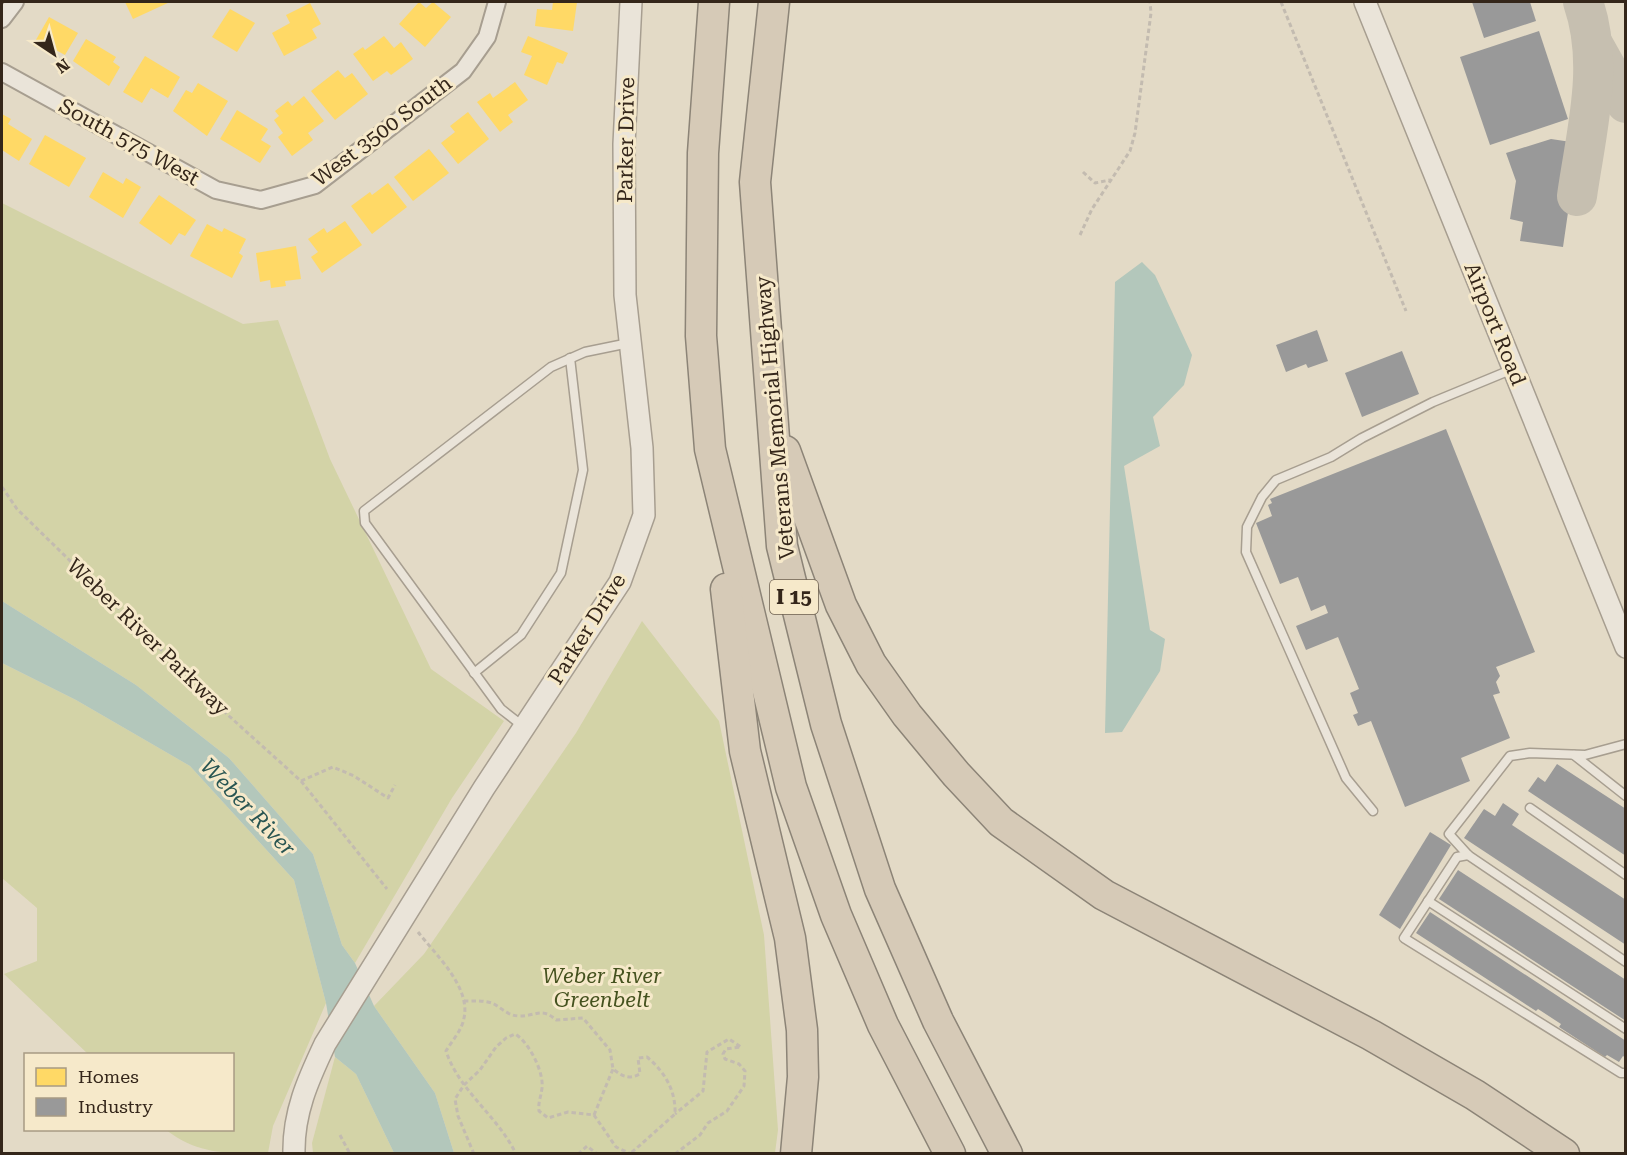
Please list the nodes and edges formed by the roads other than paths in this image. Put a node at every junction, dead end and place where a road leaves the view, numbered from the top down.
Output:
1 (15, 2) edge
2 (497, 2) edge
3 (631, 2) edge
4 (714, 2) edge
5 (774, 2) edge
6 (1365, 2) edge
7 (2, 19) edge
8 (2, 72) edge
9 (261, 200) joint
10 (631, 343) junction
11 (570, 358) junction
12 (1513, 369) junction
13 (773, 417) junction
14 (710, 449) junction
15 (1626, 647) edge
16 (474, 673) junction
17 (524, 727) junction
18 (1626, 744) edge
19 (1574, 755) junction
20 (1626, 796) edge
21 (1530, 808) dead end
22 (1373, 811) dead end
23 (1468, 855) junction
24 (1626, 875) edge
25 (1428, 901) junction
26 (1626, 962) edge
27 (1626, 1029) edge
28 (1626, 1073) edge
29 (294, 1154) edge
30 (796, 1154) edge
31 (950, 1154) edge
32 (1007, 1154) edge
33 (1564, 1154) edge

1 - 7 street
2 - 9 street, West 3500 South
3 - 10 street, Parker Drive
4 - 14 highway, I 15
5 - 13 highway, Veterans Memorial Highway / I 15
6 - 12 street, Airport Road
8 - 9 street, South 575 West
10 - 11 lane
10 - 17 street, Parker Drive
11 - 16 lane
11 - 16 lane
12 - 15 street, Airport Road
12 - 22 lane
13 - 32 highway, Veterans Memorial Highway / I 15
13 - 33 highway
14 - 30 highway
14 - 31 highway, I 15
16 - 17 lane
17 - 29 street, Parker Drive
18 - 19 lane
19 - 20 lane
19 - 23 lane
21 - 24 lane
23 - 25 lane
23 - 26 lane
25 - 27 lane
25 - 28 lane

